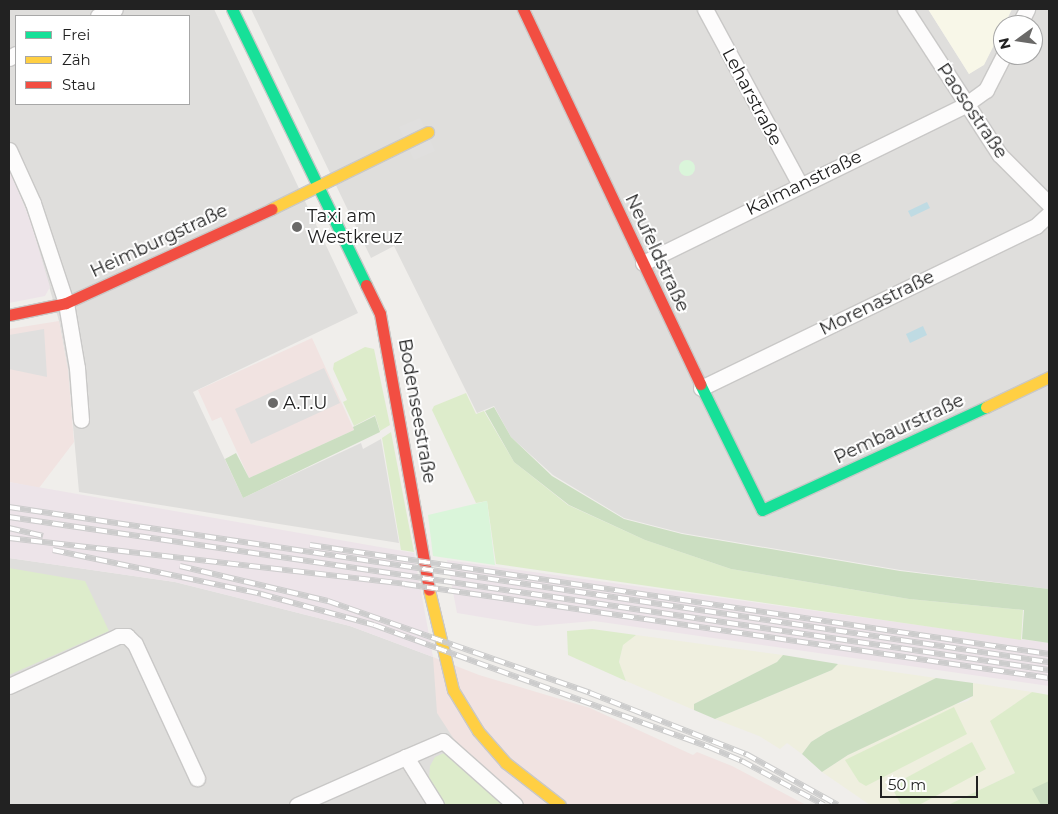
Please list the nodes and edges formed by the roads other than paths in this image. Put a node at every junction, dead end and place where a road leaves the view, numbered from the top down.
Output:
1 (115, 9) edge
2 (232, 9) edge
3 (522, 9) edge
4 (705, 9) edge
5 (905, 9) edge
6 (100, 15) edge
7 (999, 65) edge
8 (965, 105) junction
9 (428, 132) dead end
10 (9, 150) edge
11 (800, 185) junction
12 (320, 187) junction
13 (1049, 204) edge
14 (1049, 214) edge
15 (644, 263) junction
16 (66, 303) junction
17 (9, 314) edge
18 (1049, 377) edge
19 (701, 388) junction
20 (81, 420) dead end
21 (762, 510) joint
22 (9, 686) edge
23 (406, 757) junction
24 (197, 778) dead end
25 (297, 805) edge
26 (436, 805) edge
27 (515, 805) edge
28 (560, 805) edge

1 - 6 street
2 - 12 street, Bodenseestraße
3 - 15 street, Neufeldstraße
4 - 11 street, Leharstraße
5 - 8 street, Paosostraße
7 - 8 street, Kalmanstraße
8 - 11 street, Kalmanstraße
8 - 13 street, Paosostraße
9 - 12 street, Heimburgstraße
10 - 16 street
11 - 15 street, Kalmanstraße
12 - 16 street, Heimburgstraße
12 - 28 street, Bodenseestraße
14 - 19 street, Morenastraße
15 - 19 street, Neufeldstraße
16 - 17 street, Heimburgstraße
16 - 20 street
18 - 21 street, Pembaurstraße
19 - 21 street, Neufeldstraße
22 - 24 street
23 - 25 street
23 - 26 street
23 - 27 street

